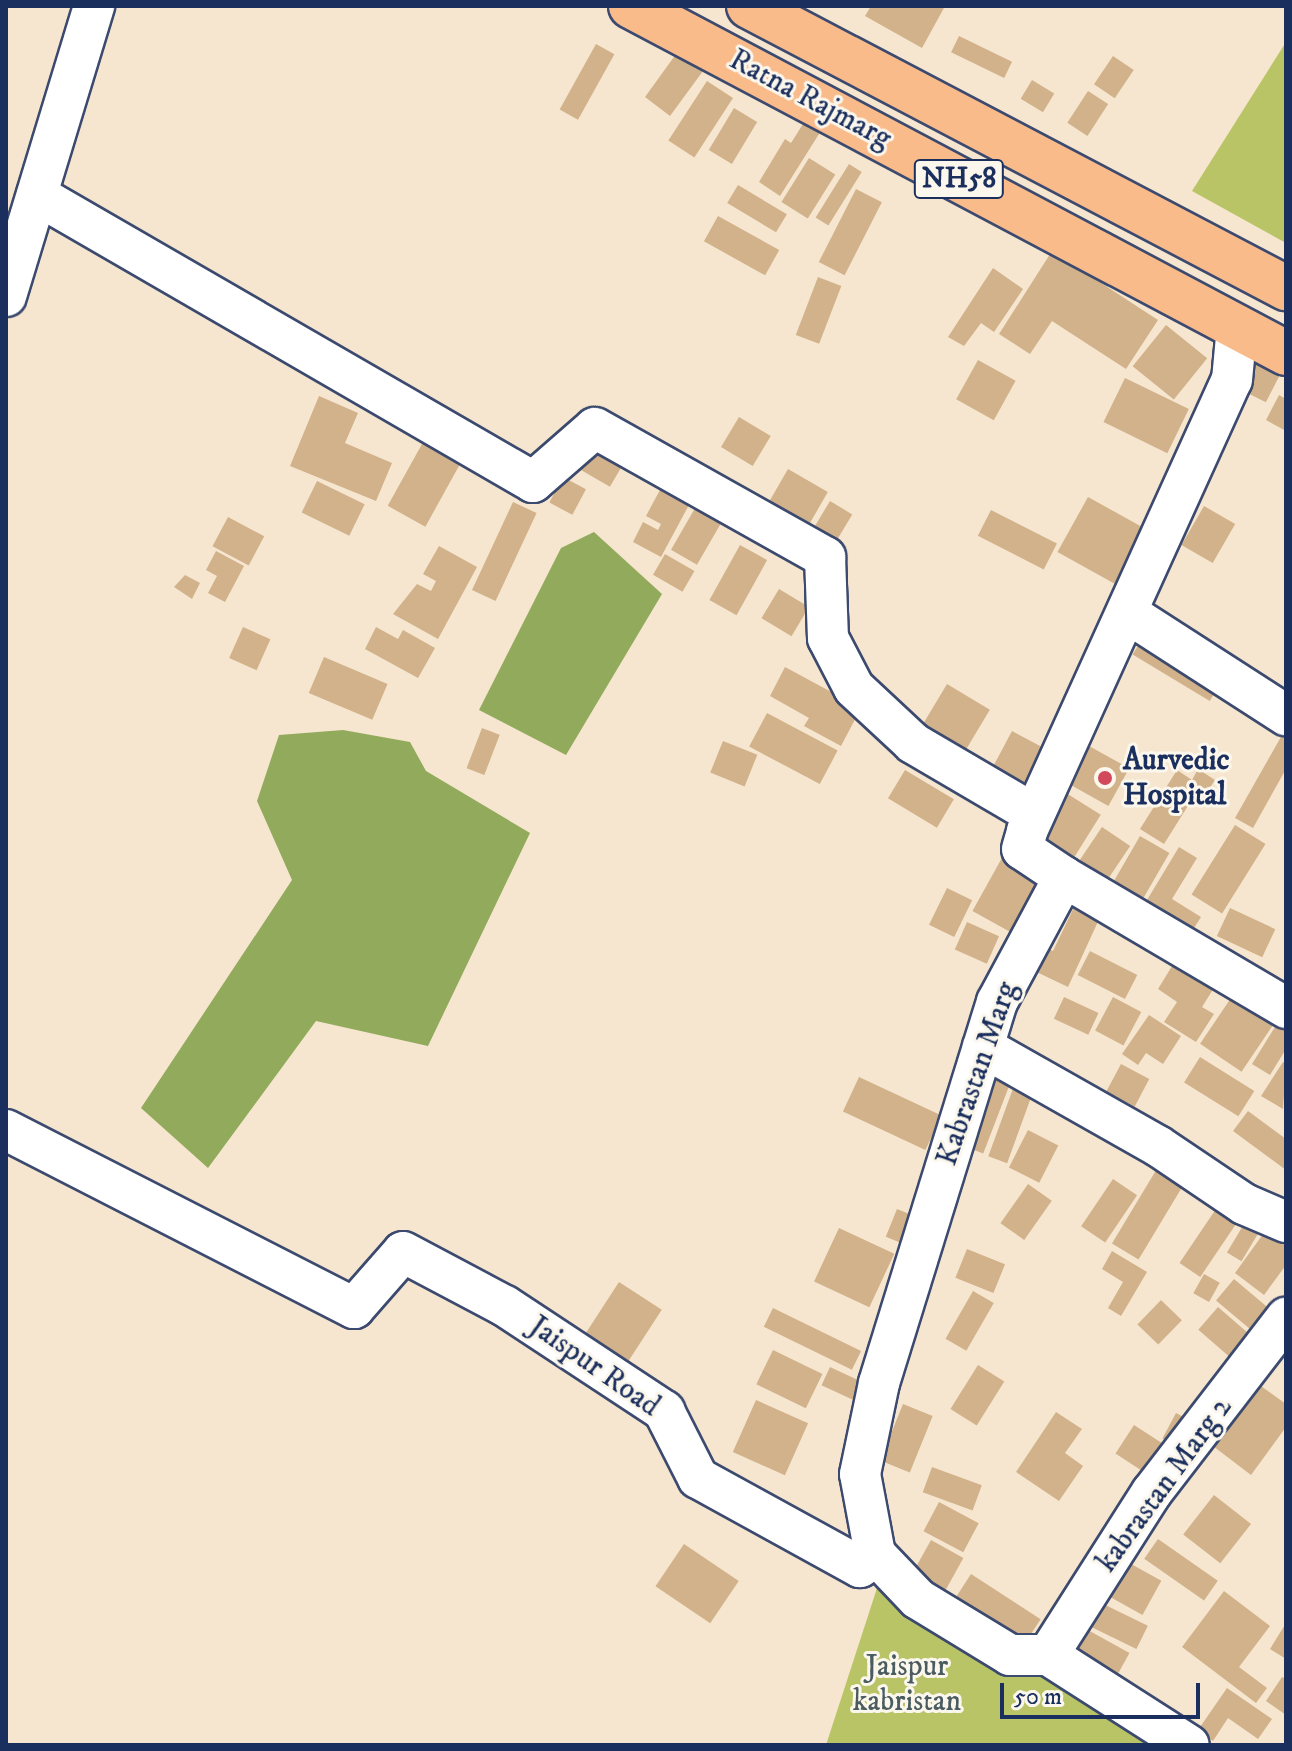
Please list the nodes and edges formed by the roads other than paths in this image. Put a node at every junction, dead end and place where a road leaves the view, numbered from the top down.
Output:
1 (94, 6) edge
2 (631, 6) edge
3 (749, 6) edge
4 (37, 195) junction
5 (1286, 288) edge
6 (6, 296) edge
7 (1237, 326) junction
8 (1286, 353) edge
9 (1129, 614) junction
10 (1286, 715) edge
11 (1034, 814) junction
12 (1064, 877) junction
13 (1286, 1008) edge
14 (983, 1047) junction
15 (6, 1130) edge
16 (1286, 1222) edge
17 (1286, 1318) edge
18 (875, 1554) junction
19 (1048, 1655) junction
20 (1189, 1745) edge

1 - 4 street
2 - 7 highway, Ratna Rajmarg / NH58
3 - 5 highway, Ratna Rajmarg / NH58
4 - 6 street
4 - 11 street
7 - 8 highway, Ratna Rajmarg / NH58
7 - 9 street
9 - 10 street
9 - 11 street
11 - 12 street
12 - 13 street
12 - 14 street, Kabrastan Marg
14 - 16 street
14 - 18 street, Kabrastan Marg
15 - 18 street, Jaispur Road
17 - 19 street, kabrastan Marg 2
18 - 19 street
19 - 20 street

